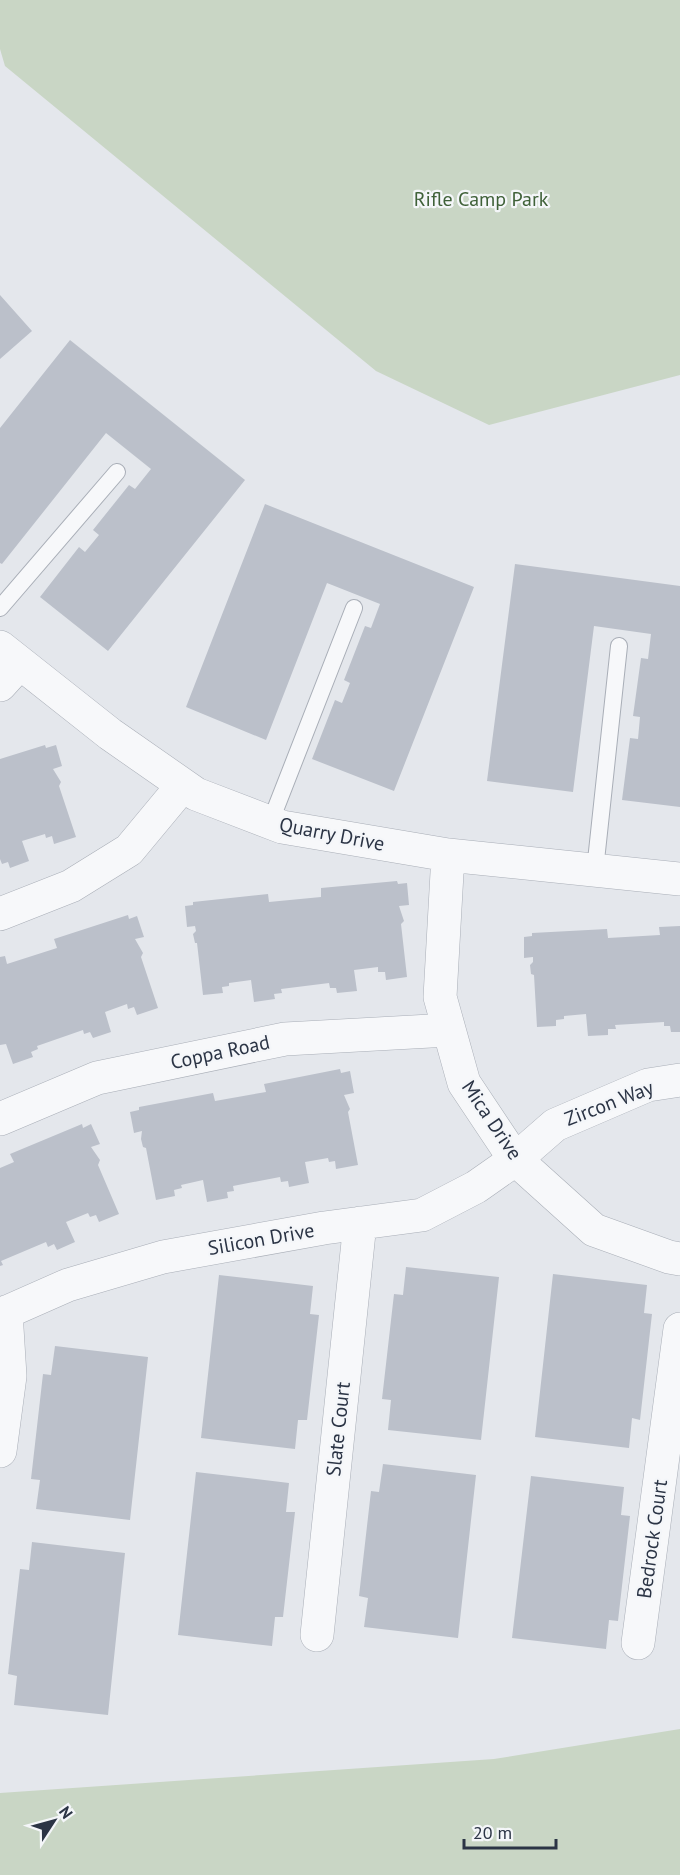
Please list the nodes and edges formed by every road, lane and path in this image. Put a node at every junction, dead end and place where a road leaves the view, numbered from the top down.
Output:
1 (117, 472) dead end
2 (354, 608) dead end
3 (0, 609) edge
4 (619, 646) dead end
5 (7, 665) edge
6 (183, 784) junction
7 (270, 823) junction
8 (448, 855) junction
9 (595, 870) junction
10 (680, 879) edge
11 (0, 914) edge
12 (449, 1030) junction
13 (680, 1080) edge
14 (0, 1119) edge
15 (516, 1160) junction
16 (360, 1223) junction
17 (680, 1258) edge
18 (3, 1313) edge
19 (680, 1329) edge
20 (0, 1450) edge
21 (317, 1635) dead end
22 (638, 1642) dead end

1 - 3 lane
2 - 7 lane
4 - 9 lane
5 - 6 street, Quarry Drive
6 - 7 street, Quarry Drive
6 - 11 street
7 - 8 street, Quarry Drive
8 - 9 street, Quarry Drive
8 - 12 street, Mica Drive
9 - 10 street, Quarry Drive
12 - 14 street, Coppa Road
12 - 15 street, Mica Drive
13 - 15 street, Zircon Way
15 - 16 street, Silicon Drive
15 - 17 street, Mica Drive
16 - 18 street, Silicon Drive
16 - 21 street, Slate Court
18 - 20 street
19 - 22 street, Bedrock Court

